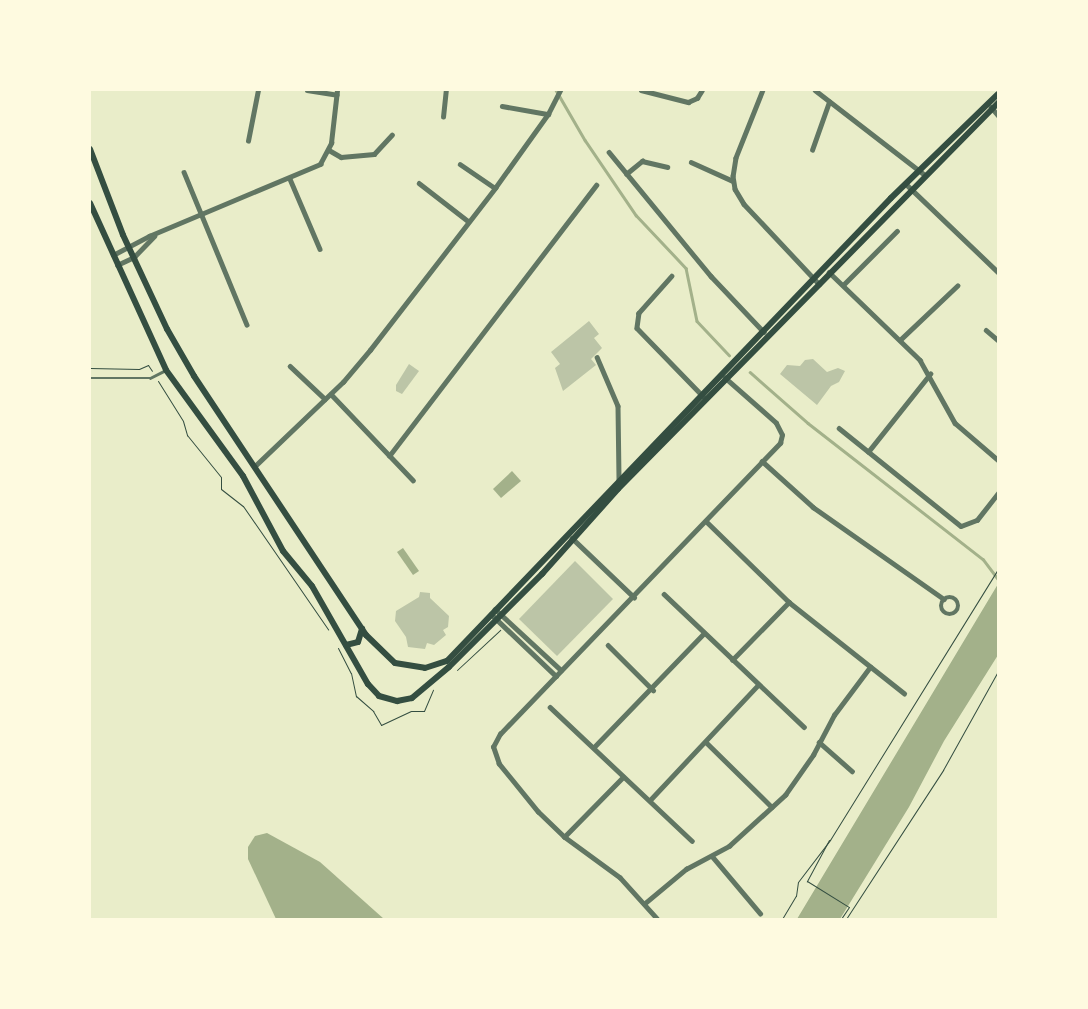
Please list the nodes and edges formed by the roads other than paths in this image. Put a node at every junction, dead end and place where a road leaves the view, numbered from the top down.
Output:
1 (258, 90) edge
2 (307, 90) edge
3 (446, 90) edge
4 (560, 90) edge
5 (641, 90) edge
6 (702, 90) edge
7 (763, 90) edge
8 (815, 90) edge
9 (337, 93) edge
10 (998, 94) edge
11 (828, 102) junction
12 (998, 103) edge
13 (502, 106) dead end
14 (990, 107) junction
15 (548, 114) junction
16 (998, 115) edge
17 (443, 117) dead end
18 (392, 136) dead end
19 (248, 141) dead end
20 (90, 149) edge
21 (329, 150) junction
22 (812, 150) dead end
23 (609, 152) dead end
24 (691, 162) dead end
25 (460, 164) dead end
26 (667, 167) dead end
27 (184, 172) dead end
28 (923, 173) junction
29 (626, 174) junction
30 (290, 179) junction
31 (733, 181) junction
32 (419, 183) dead end
33 (596, 185) dead end
34 (495, 188) junction
35 (909, 188) junction
36 (90, 203) edge
37 (202, 216) junction
38 (468, 221) junction
39 (897, 231) dead end
40 (154, 236) junction
41 (129, 246) junction
42 (320, 249) dead end
43 (112, 256) junction
44 (134, 257) junction
45 (116, 266) junction
46 (827, 270) junction
47 (998, 272) edge
48 (672, 276) dead end
49 (817, 281) junction
50 (843, 285) junction
51 (957, 286) dead end
52 (247, 324) dead end
53 (986, 330) dead end
54 (766, 334) junction
55 (900, 340) junction
56 (998, 340) edge
57 (596, 357) dead end
58 (290, 366) dead end
59 (166, 370) junction
60 (930, 374) junction
61 (724, 377) junction
62 (90, 378) edge
63 (331, 394) junction
64 (704, 397) junction
65 (325, 399) junction
66 (839, 428) dead end
67 (868, 452) junction
68 (389, 456) junction
69 (998, 460) edge
70 (762, 461) junction
71 (255, 466) junction
72 (619, 479) junction
73 (413, 480) dead end
74 (618, 489) junction
75 (998, 493) edge
76 (706, 521) junction
77 (570, 536) junction
78 (664, 594) dead end
79 (634, 597) junction
80 (944, 599) junction
81 (789, 602) junction
82 (493, 611) junction
83 (499, 617) junction
84 (362, 629) junction
85 (704, 633) junction
86 (346, 645) junction
87 (608, 645) dead end
88 (732, 660) junction
89 (870, 667) junction
90 (561, 670) junction
91 (556, 676) junction
92 (758, 685) junction
93 (653, 690) junction
94 (904, 693) dead end
95 (550, 707) dead end
96 (804, 727) dead end
97 (819, 742) junction
98 (707, 743) junction
99 (594, 747) junction
100 (852, 771) dead end
101 (623, 777) junction
102 (650, 800) junction
103 (772, 807) junction
104 (564, 837) junction
105 (692, 841) dead end
106 (712, 856) junction
107 (644, 904) junction
108 (760, 913) dead end
109 (657, 919) edge

1 - 19 street
2 - 9 street
3 - 17 street
4 - 15 street
5 - 6 street
7 - 31 street
8 - 11 street
9 - 21 street
10 - 14 main road
11 - 22 street
11 - 28 street
12 - 14 main road
13 - 15 street
14 - 16 street
14 - 28 main road
15 - 34 street
18 - 21 street
20 - 41 main road
21 - 30 street
23 - 29 street
24 - 31 street
25 - 34 street
26 - 29 street
27 - 37 street
28 - 35 main road
29 - 54 street
30 - 37 street
30 - 42 street
31 - 49 street
32 - 38 street
33 - 68 street
34 - 38 street
35 - 46 main road
35 - 47 street
36 - 43 main road
37 - 40 street
37 - 52 street
38 - 63 street
39 - 50 street
40 - 41 street
40 - 44 street
41 - 43 street
41 - 44 main road
43 - 45 main road
44 - 45 street
44 - 71 main road
45 - 59 main road
46 - 49 main road
46 - 50 street
48 - 64 street
49 - 54 main road
50 - 55 street
51 - 55 street
53 - 56 street
54 - 61 main road
55 - 60 street
57 - 72 street
58 - 65 street
59 - 62 lane
59 - 86 main road
60 - 67 street
60 - 69 street
61 - 64 main road
61 - 70 street
63 - 65 street
63 - 68 street
64 - 72 main road
64 - 74 main road
65 - 71 street
66 - 67 street
67 - 75 street
68 - 73 street
70 - 76 street
70 - 80 street
71 - 84 main road
72 - 74 street
72 - 77 main road
74 - 77 main road
76 - 79 street
76 - 81 street
77 - 79 street
77 - 82 main road
77 - 83 main road
78 - 85 street
79 - 90 street
80 - 80 street
81 - 88 street
81 - 89 street
82 - 83 street
82 - 84 main road
83 - 86 main road
83 - 90 street
83 - 91 street
84 - 86 main road
85 - 88 street
85 - 93 street
87 - 93 street
88 - 92 street
89 - 94 street
89 - 97 street
90 - 91 street
91 - 104 street
92 - 96 street
92 - 98 street
93 - 99 street
95 - 99 street
97 - 100 street
97 - 103 street
98 - 102 street
98 - 103 street
99 - 101 street
101 - 102 street
101 - 104 street
102 - 105 street
103 - 106 street
104 - 107 street
106 - 107 street
106 - 108 street
107 - 109 street

